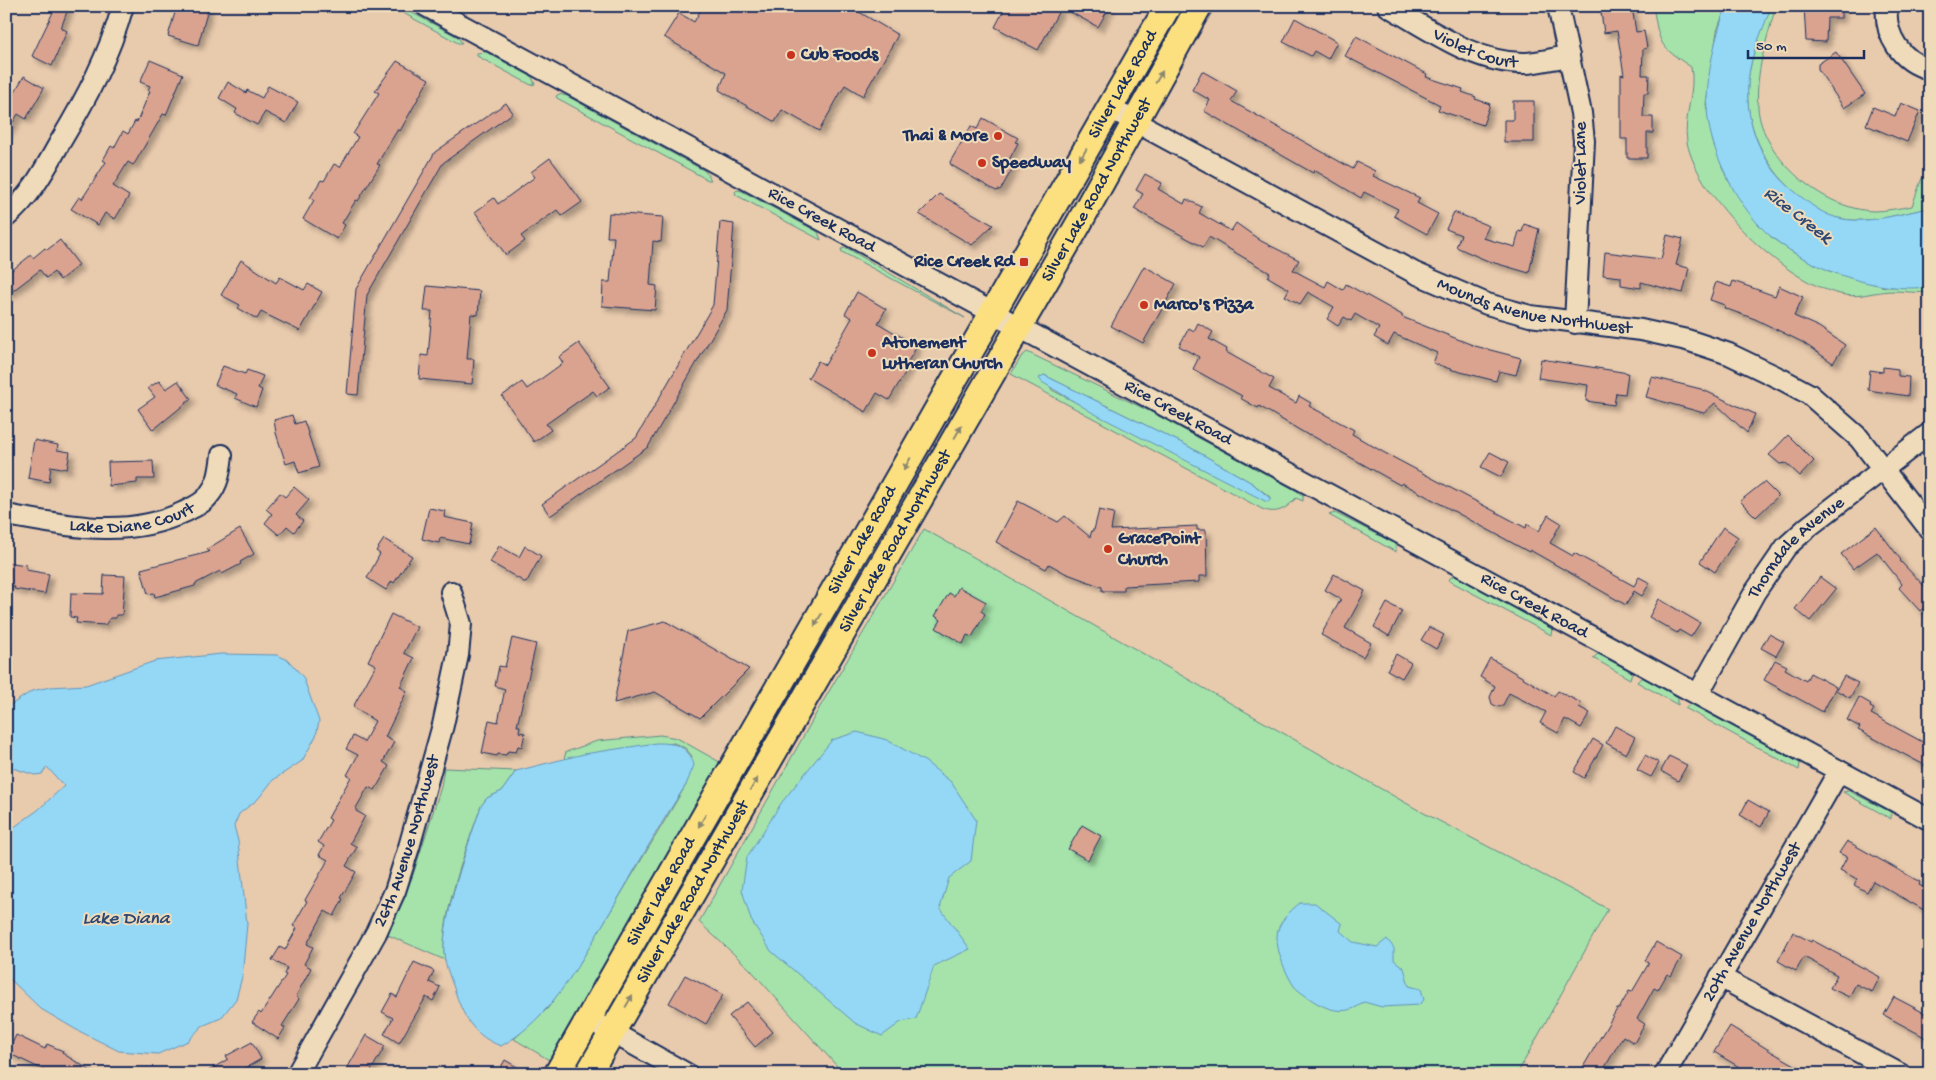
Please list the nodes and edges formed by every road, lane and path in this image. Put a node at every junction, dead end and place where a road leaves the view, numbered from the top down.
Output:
1 (124, 6) edge
2 (426, 6) edge
3 (1168, 6) edge
4 (1198, 6) edge
5 (1388, 6) edge
6 (1558, 6) edge
7 (1887, 6) edge
8 (1569, 56) junction
9 (1930, 69) edge
10 (1110, 108) junction
11 (1133, 121) junction
12 (6, 218) edge
13 (993, 314) junction
14 (1574, 323) junction
15 (1019, 328) junction
16 (1930, 433) edge
17 (222, 455) dead end
18 (1882, 470) junction
19 (6, 515) edge
20 (1930, 530) edge
21 (450, 592) dead end
22 (1698, 694) junction
23 (1839, 771) junction
24 (1930, 820) edge
25 (1720, 977) junction
26 (588, 1019) junction
27 (612, 1031) junction
28 (297, 1074) edge
29 (557, 1074) edge
30 (588, 1074) edge
31 (687, 1074) edge
32 (1665, 1074) edge
33 (1900, 1074) edge

1 - 12 street
2 - 13 street, Rice Creek Road
3 - 10 main road, Silver Lake Road
11 -> 4 main road, Silver Lake Road Northwest
5 - 8 street, Violet Court
6 - 8 street, Violet Lane
7 - 9 street
8 - 14 street, Violet Lane
10 - 11 street, Mounds Avenue Northwest
10 -> 13 main road, Silver Lake Road
11 - 14 street, Mounds Avenue Northwest
11 - 15 main road, Silver Lake Road Northwest
13 - 15 street, Rice Creek Road
13 -> 26 main road, Silver Lake Road
14 - 18 street, Mounds Avenue Northwest
15 - 22 street, Rice Creek Road
27 -> 15 main road, Silver Lake Road Northwest
16 - 18 street, Thorndale Avenue
17 - 19 street, Lake Diane Court
18 - 20 street, Mounds Avenue Northwest
18 - 22 street, Thorndale Avenue
21 - 28 street, 26th Avenue Northwest
22 - 23 street, Rice Creek Road
23 - 24 street, Rice Creek Road
23 - 25 street, 20th Avenue Northwest
25 - 32 street, 20th Avenue Northwest
25 - 33 street
26 - 27 street
26 - 29 main road, Silver Lake Road
27 - 30 main road, Silver Lake Road Northwest
27 - 31 street

